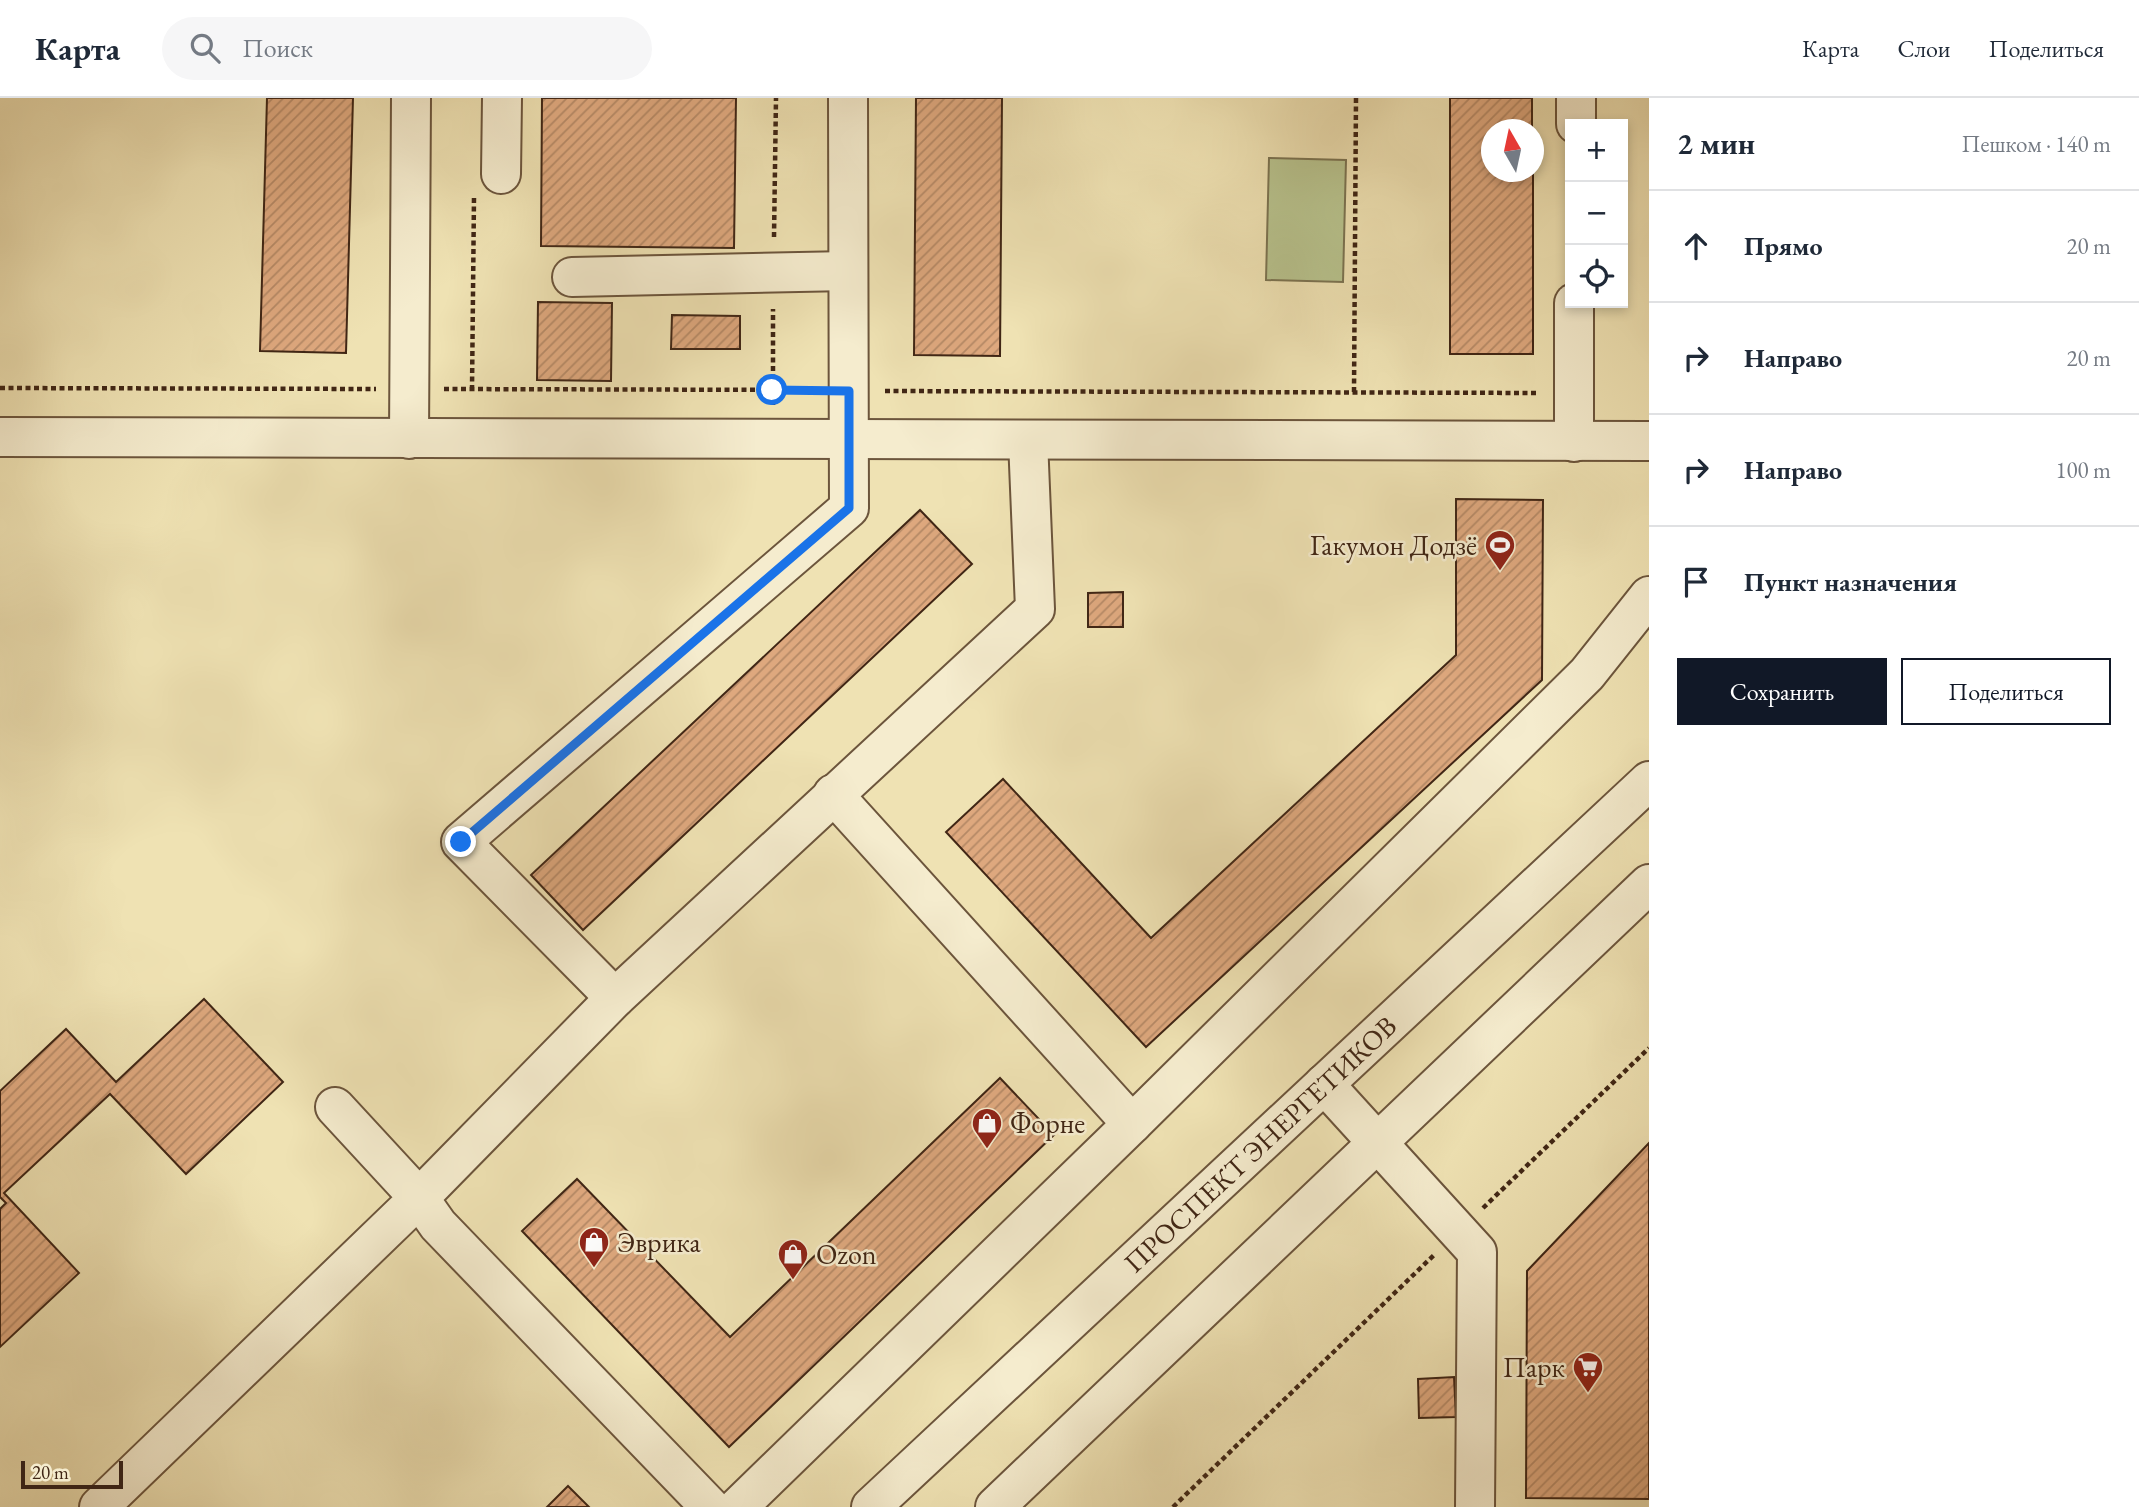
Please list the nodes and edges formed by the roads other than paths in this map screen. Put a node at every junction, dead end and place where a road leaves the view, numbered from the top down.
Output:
1 (411, 98) edge
2 (502, 98) edge
3 (848, 98) edge
4 (1576, 98) edge
5 (1576, 119) edge
6 (488, 184) road end
7 (848, 271) junction
8 (572, 276) dead end
9 (1574, 308) edge
10 (0, 437) edge
11 (409, 439) junction
12 (851, 440) junction
13 (1028, 440) junction
14 (1649, 440) edge
15 (1574, 442) junction
16 (1649, 596) edge
17 (1649, 781) edge
18 (833, 794) junction
19 (1649, 884) edge
20 (615, 998) junction
21 (1324, 1084) junction
22 (335, 1107) dead end
23 (1132, 1124) junction
24 (1377, 1143) junction
25 (419, 1198) junction
26 (99, 1507) edge
27 (710, 1507) edge
28 (738, 1507) edge
29 (871, 1507) edge
30 (995, 1507) edge
31 (1475, 1507) edge

1 - 11 street
2 - 6 street
3 - 7 street
4 - 5 street
7 - 8 street
7 - 12 street
9 - 15 street
10 - 11 street
11 - 12 street
12 - 13 street
12 - 20 street
13 - 15 street
13 - 18 street
14 - 15 street
16 - 23 street
17 - 21 street, ПРОСПЕКТ ЭНЕРГЕТИКОВ
18 - 20 street
18 - 23 street
19 - 24 street
20 - 25 street
21 - 24 street
21 - 29 street, ПРОСПЕКТ ЭНЕРГЕТИКОВ
22 - 25 street
23 - 28 street
24 - 30 street
24 - 31 street
25 - 26 street
25 - 27 street

